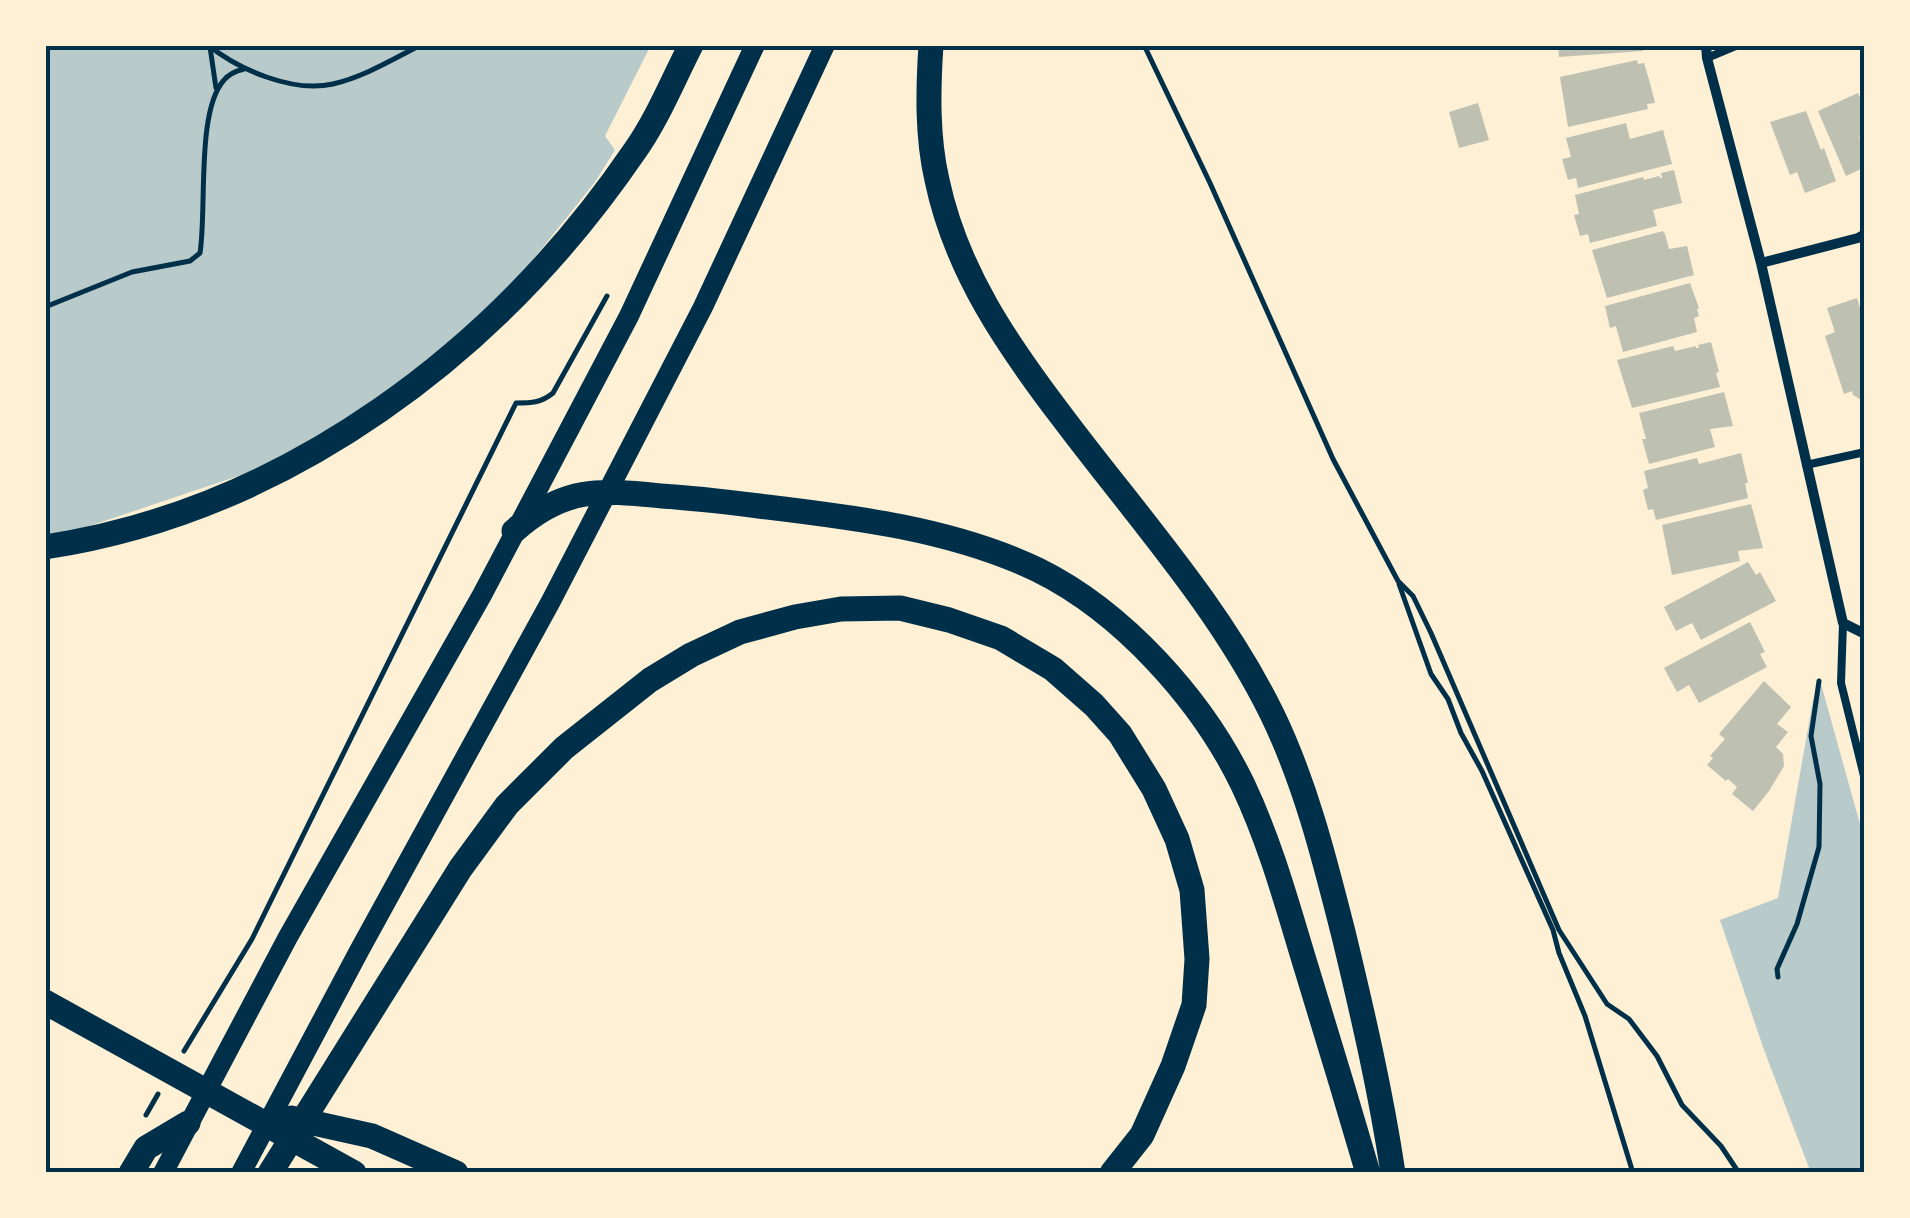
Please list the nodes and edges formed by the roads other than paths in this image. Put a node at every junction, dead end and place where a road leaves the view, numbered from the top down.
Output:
1 (691, 45) edge
2 (755, 45) edge
3 (825, 45) edge
4 (931, 45) edge
5 (1706, 45) edge
6 (1738, 45) edge
7 (1707, 58) junction
8 (1865, 234) edge
9 (1761, 263) junction
10 (1865, 452) edge
11 (1806, 465) junction
12 (606, 491) junction
13 (514, 531) junction
14 (45, 547) edge
15 (1843, 623) junction
16 (1865, 634) edge
17 (1865, 780) edge
18 (45, 1002) edge
19 (224, 1102) junction
20 (188, 1124) junction
21 (131, 1173) edge
22 (163, 1173) edge
23 (241, 1173) edge
24 (270, 1173) edge
25 (354, 1173) edge
26 (456, 1173) edge
27 (1112, 1173) edge
28 (1368, 1173) edge
29 (1393, 1173) edge

1 - 14 highway
2 - 13 main road
3 - 12 main road
4 - 29 highway
5 - 7 street
6 - 7 lane
7 - 9 street
8 - 9 street
9 - 11 street
10 - 11 lane
11 - 15 street
12 - 13 highway
12 - 23 main road
12 - 28 highway
13 - 20 main road
15 - 16 street
15 - 17 lane
18 - 19 highway
19 - 25 highway
19 - 26 highway
20 - 21 highway
20 - 22 main road
24 - 27 highway

